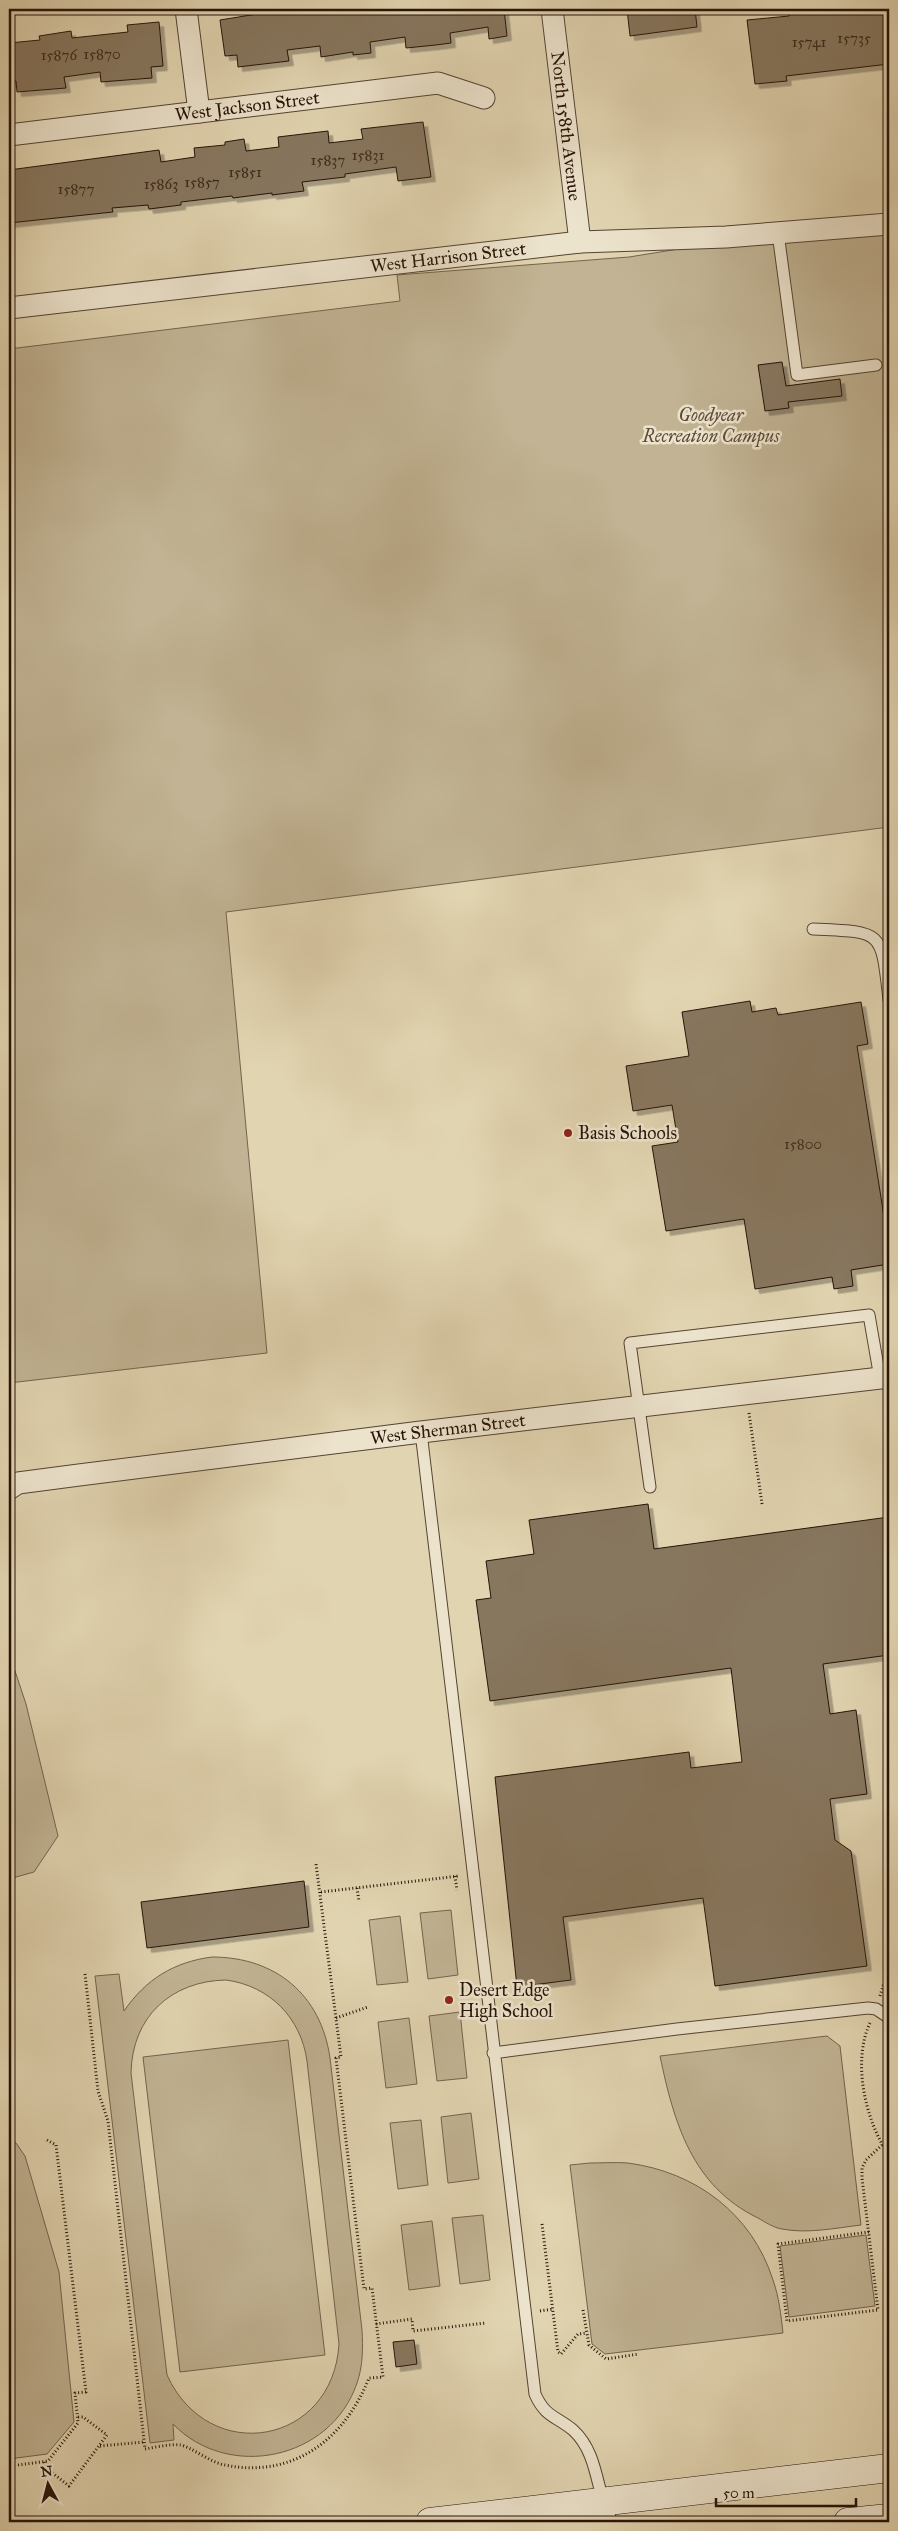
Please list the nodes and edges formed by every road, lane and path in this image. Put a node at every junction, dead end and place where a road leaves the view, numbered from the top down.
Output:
1 (186, 9) edge
2 (552, 9) edge
3 (484, 98) dead end
4 (199, 112) junction
5 (9, 135) edge
6 (889, 224) edge
7 (778, 233) junction
8 (580, 242) junction
9 (9, 308) edge
10 (876, 365) dead end
11 (813, 929) dead end
12 (889, 1000) edge
13 (884, 1377) edge
14 (745, 1394) junction
15 (639, 1406) junction
16 (421, 1432) junction
17 (650, 1487) dead end
18 (9, 1489) edge
19 (762, 1504) dead end
20 (316, 1864) dead end
21 (472, 1874) junction
22 (455, 1876) junction
23 (357, 1888) junction
24 (457, 1890) dead end
25 (321, 1892) junction
26 (359, 1901) dead end
27 (85, 1974) dead end
28 (889, 1977) edge
29 (368, 2007) dead end
30 (876, 2010) junction
31 (888, 2017) edge
32 (336, 2018) junction
33 (494, 2053) junction
34 (47, 2140) dead end
35 (882, 2145) junction
36 (889, 2154) edge
37 (542, 2224) dead end
38 (868, 2232) junction
39 (583, 2310) dead end
40 (486, 2323) dead end
41 (376, 2324) junction
42 (587, 2333) junction
43 (639, 2354) dead end
44 (78, 2417) junction
45 (144, 2442) junction
46 (100, 2446) junction
47 (44, 2462) junction
48 (18, 2465) dead end
49 (889, 2468) edge
50 (604, 2512) edge
51 (889, 2518) edge
52 (430, 2522) edge
53 (848, 2522) edge

1 - 4 street
2 - 8 street, North 158th Avenue
3 - 4 street, West Jackson Street
4 - 5 street, West Jackson Street
6 - 7 street, West Harrison Street
7 - 8 street, West Harrison Street
7 - 10 lane
8 - 9 street, West Harrison Street
11 - 12 lane
13 - 14 street, West Sherman Street
13 - 15 lane
14 - 15 street, West Sherman Street
14 - 19 path
15 - 16 street, West Sherman Street
15 - 17 lane
16 - 18 street, West Sherman Street
16 - 21 lane
20 - 25 path
21 - 22 path
21 - 33 lane
22 - 23 path
22 - 24 path
23 - 25 path
23 - 26 path
25 - 32 path
27 - 45 path
28 - 30 path
29 - 32 path
30 - 31 lane
30 - 33 lane
30 - 35 path
32 - 41 path
33 - 50 lane
34 - 44 path
35 - 36 path
35 - 38 path
37 - 42 path
38 - 38 path
39 - 42 path
40 - 41 path
41 - 45 path
42 - 43 path
44 - 46 path
44 - 47 path
45 - 46 path
46 - 47 path
47 - 48 path
49 - 50 main road
50 - 52 main road
51 - 53 main road

